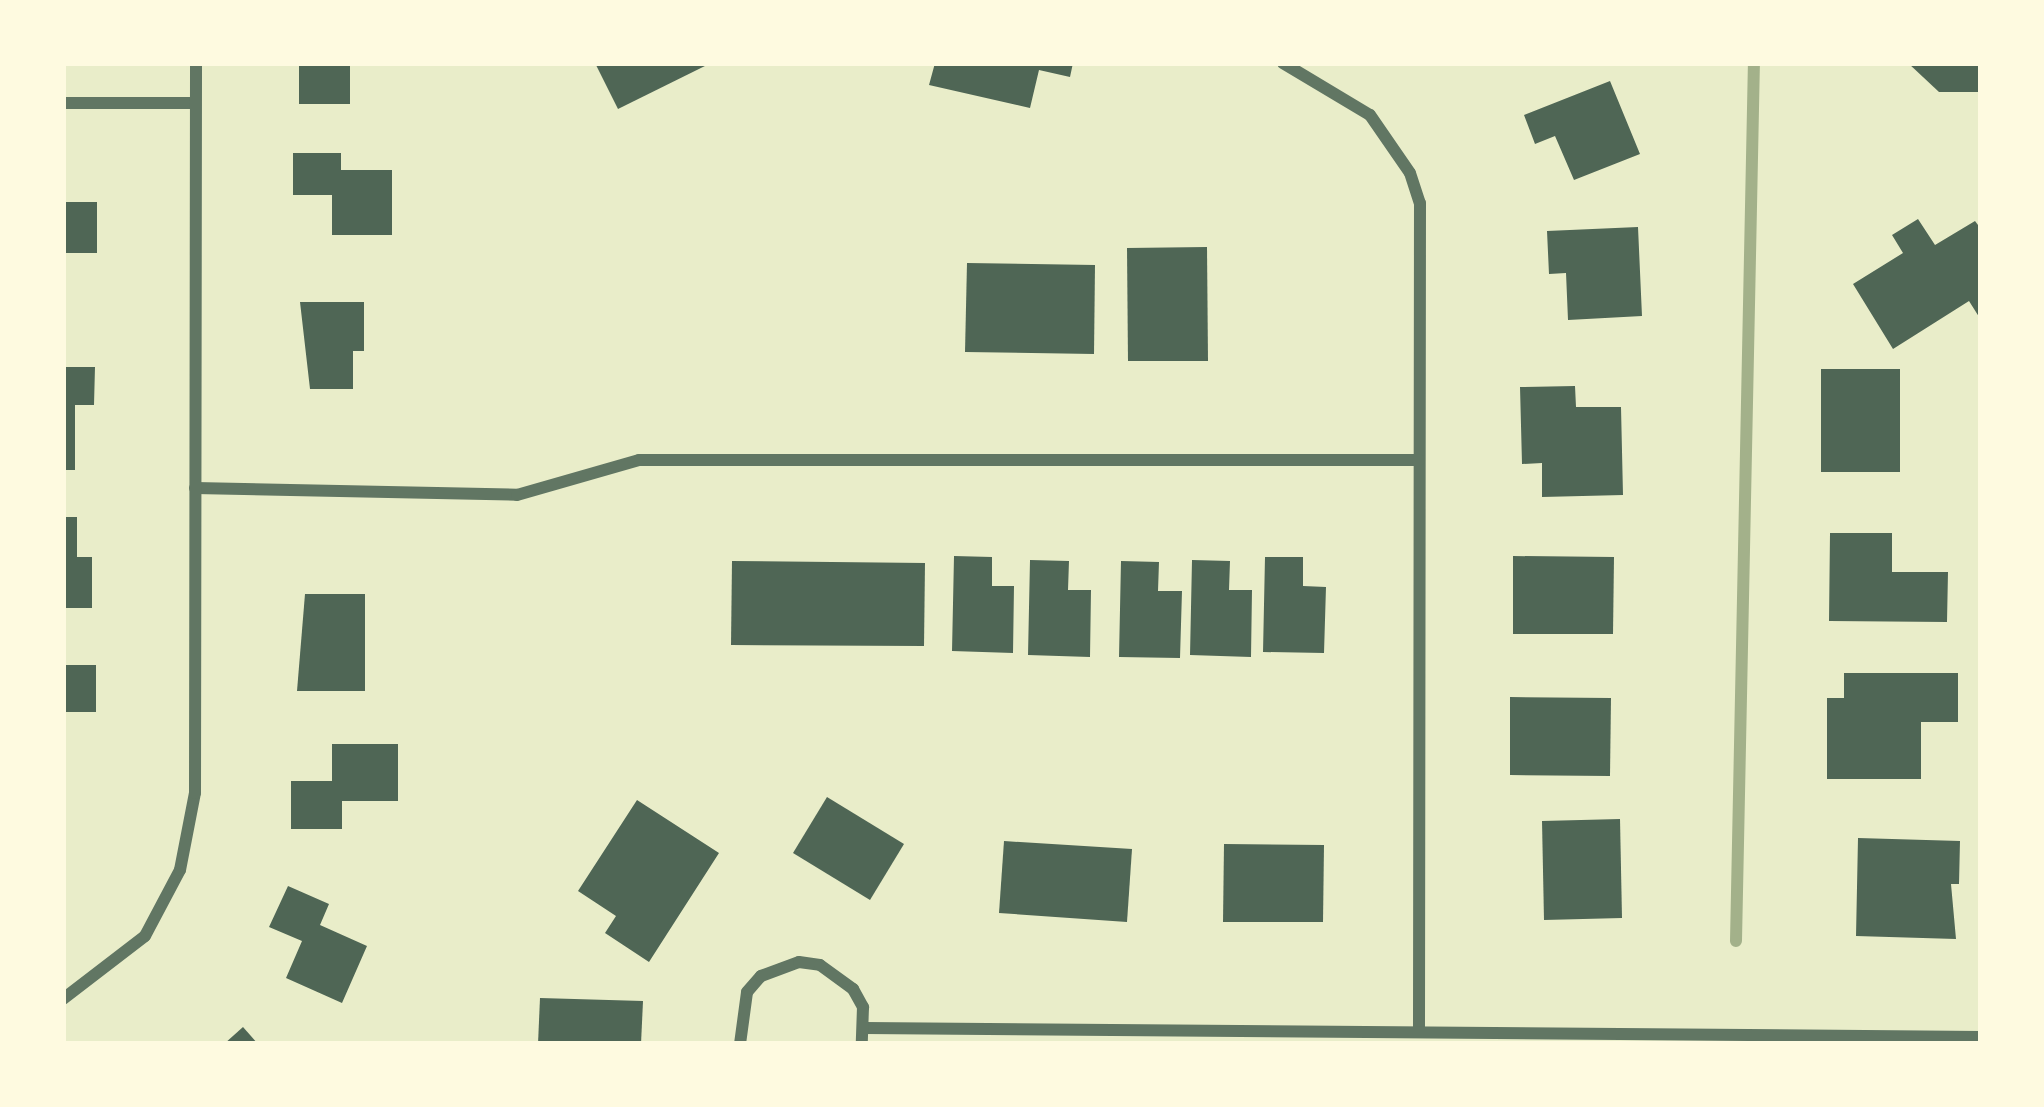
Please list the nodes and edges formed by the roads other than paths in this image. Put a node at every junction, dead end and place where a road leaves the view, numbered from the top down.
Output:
1 (196, 63) edge
2 (1282, 63) edge
3 (63, 103) edge
4 (195, 104) junction
5 (1419, 460) junction
6 (195, 488) junction
7 (63, 999) edge
8 (866, 1028) junction
9 (1419, 1032) junction
10 (1981, 1037) edge
11 (740, 1044) edge
12 (862, 1044) edge

1 - 4 street
2 - 5 street
3 - 4 street
4 - 6 street
5 - 6 street
5 - 9 street
6 - 7 street
8 - 9 street
8 - 11 street
8 - 12 street
9 - 10 street

